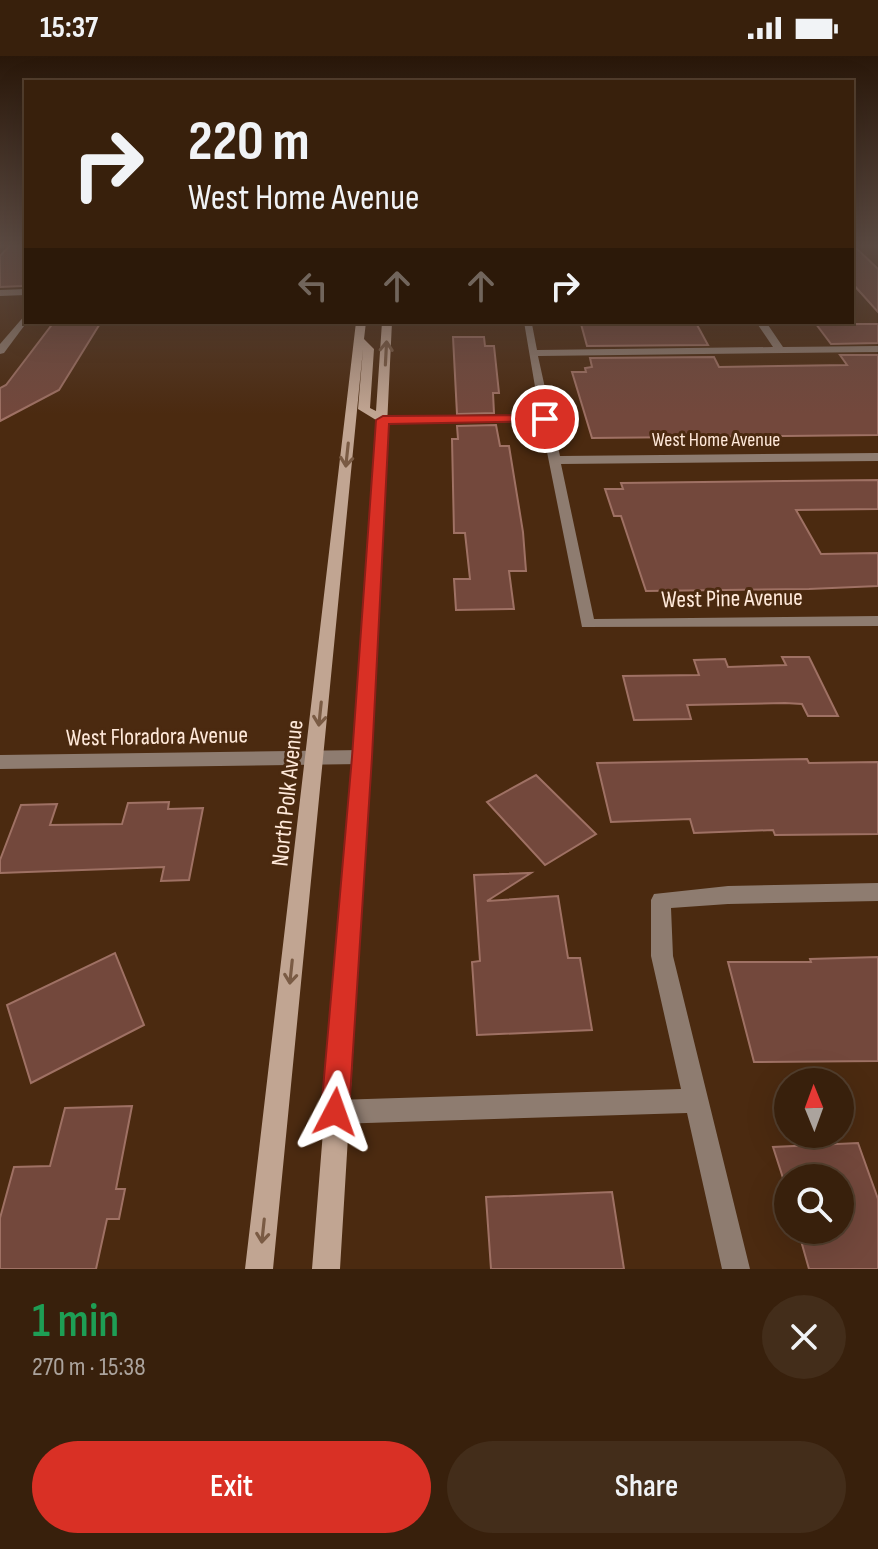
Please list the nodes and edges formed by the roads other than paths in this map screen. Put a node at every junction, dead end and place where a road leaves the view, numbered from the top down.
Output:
1 (24, 320) edge
2 (387, 324) edge
3 (527, 324) edge
4 (762, 324) edge
5 (360, 331) edge
6 (878, 349) edge
7 (780, 350) junction
8 (0, 351) edge
9 (532, 353) junction
10 (545, 419) junction
11 (383, 420) junction
12 (878, 457) edge
13 (554, 460) junction
14 (878, 621) edge
15 (362, 757) junction
16 (315, 758) junction
17 (0, 762) edge
18 (878, 892) edge
19 (697, 1101) junction
20 (335, 1112) junction
21 (259, 1269) edge
22 (326, 1269) edge
23 (736, 1269) edge

1 - 8 street
11 -> 2 main road
3 - 9 street
4 - 7 street
5 - 11 main road
5 -> 16 main road, North Polk Avenue
6 - 7 street
7 - 9 street
9 - 10 street
10 - 11 street
10 - 13 street
11 - 15 main road
12 - 13 street, West Home Avenue
13 - 14 street, West Pine Avenue
15 - 16 street, West Floradora Avenue
15 - 20 main road
16 - 17 street, West Floradora Avenue
16 -> 21 main road, North Polk Avenue
18 - 19 street
19 - 20 street
19 - 23 street
20 - 22 main road

